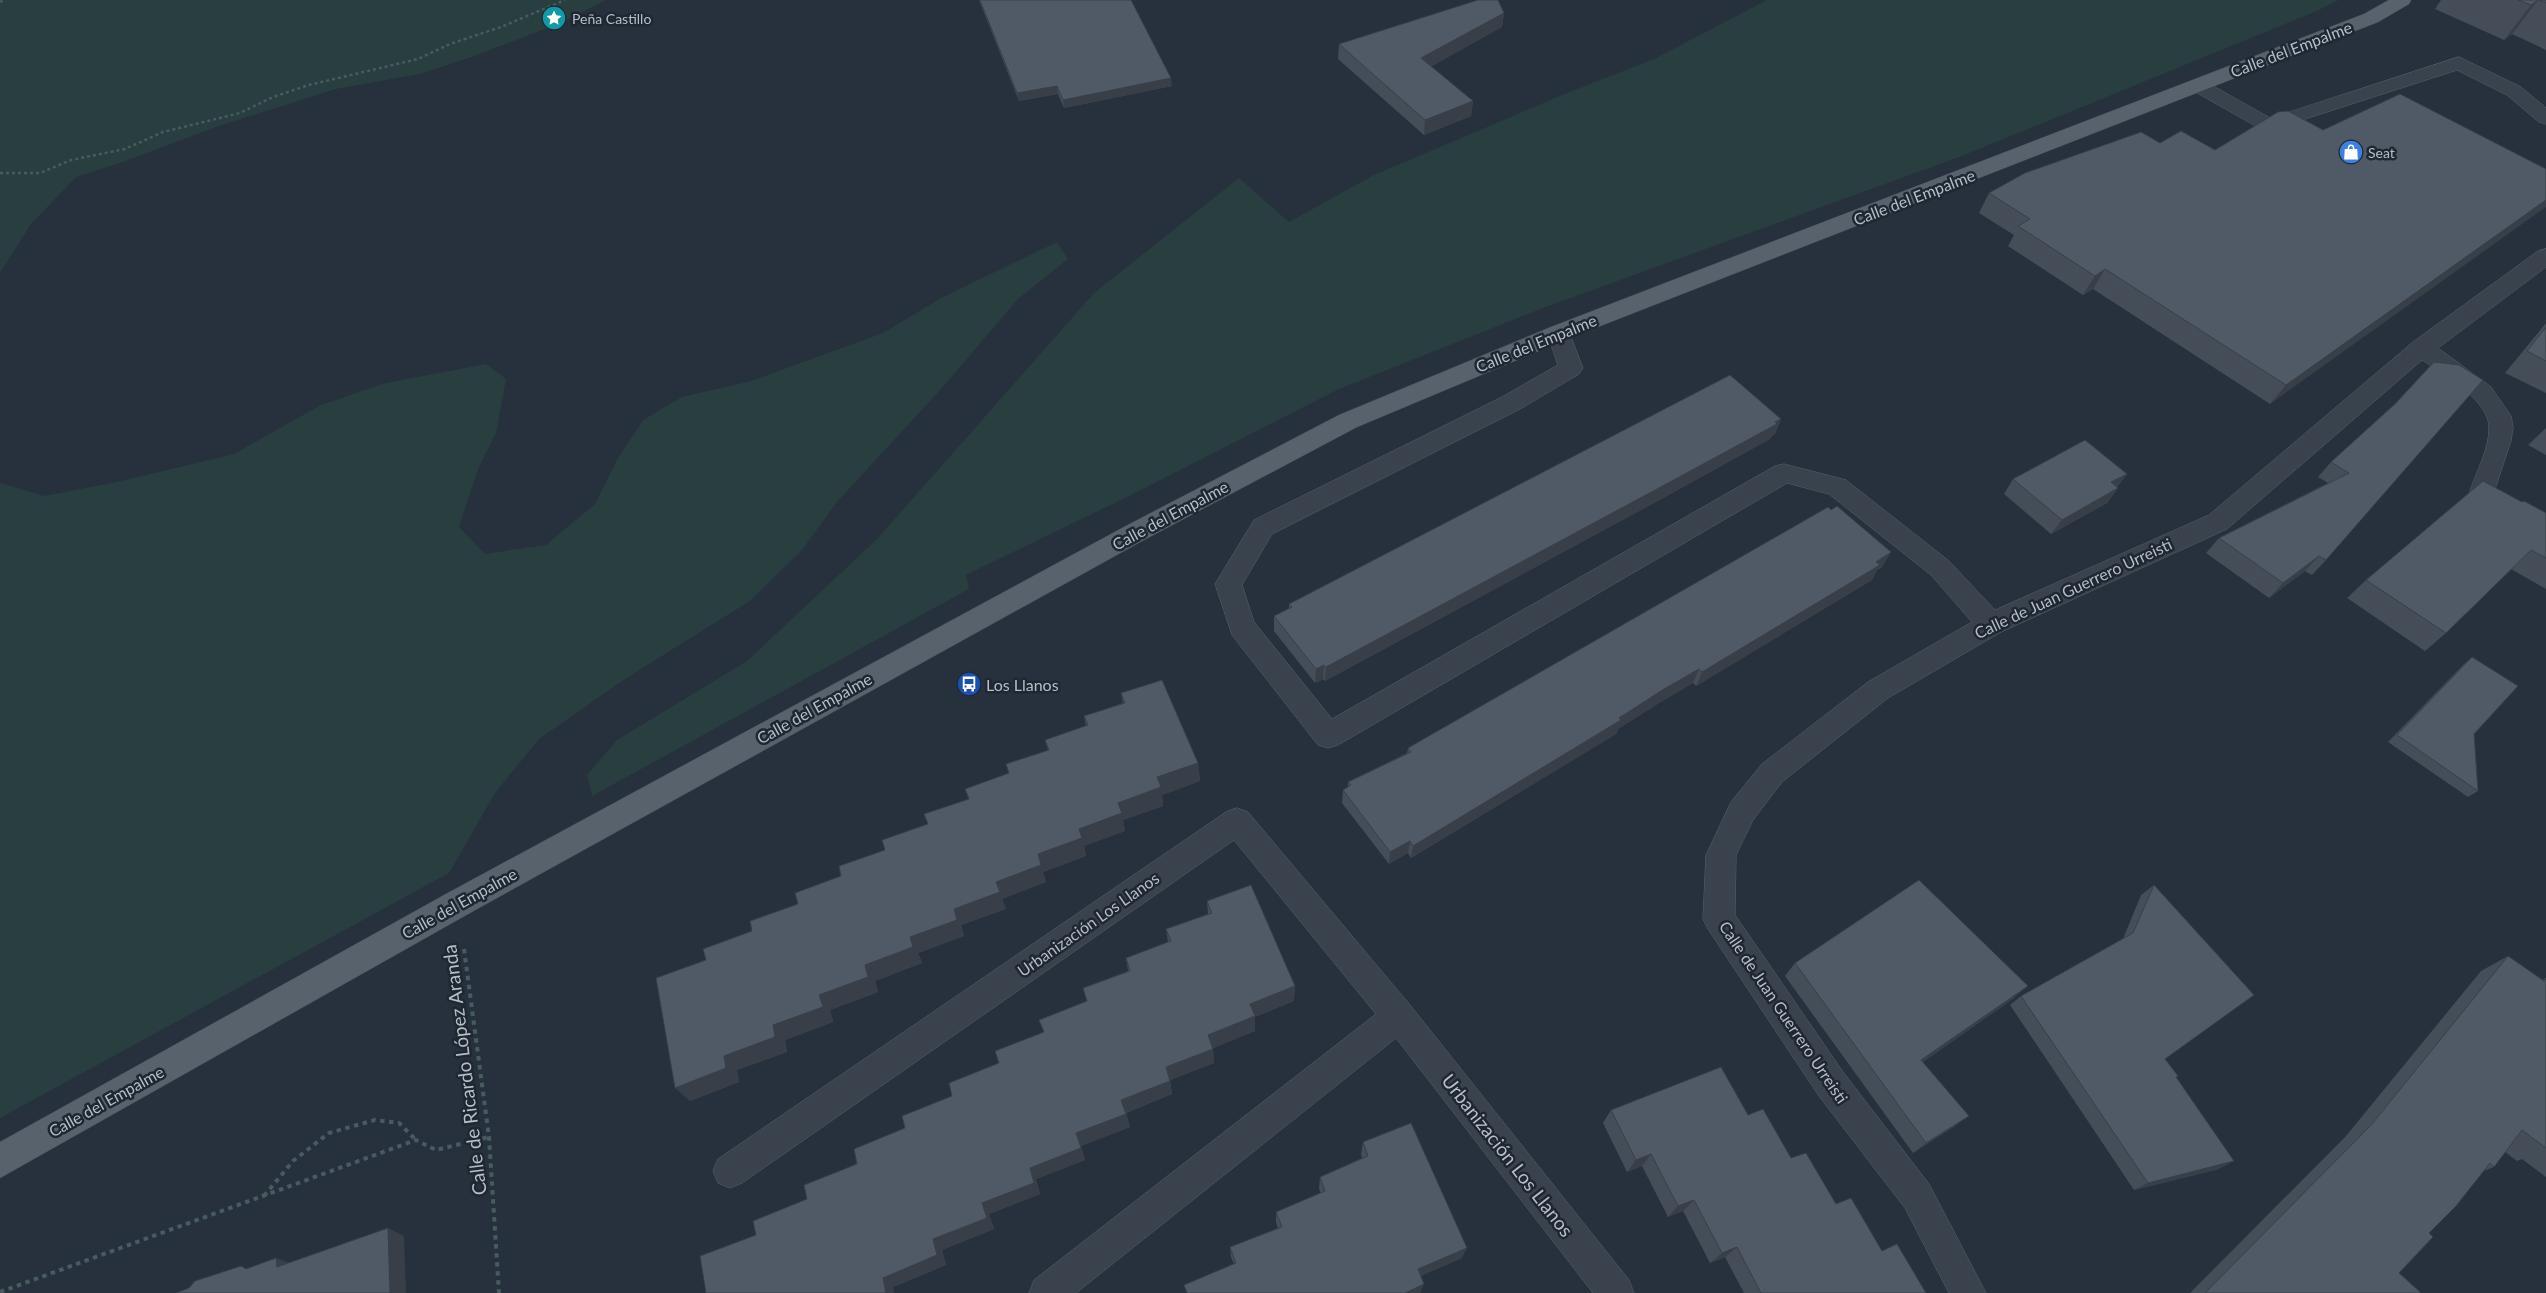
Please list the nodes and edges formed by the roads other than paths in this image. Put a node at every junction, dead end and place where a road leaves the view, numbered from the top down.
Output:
1 (2402, 0) edge
2 (2198, 86) junction
3 (2546, 118) edge
4 (2546, 256) edge
5 (1559, 333) junction
6 (2421, 348) junction
7 (2482, 494) edge
8 (1991, 624) junction
9 (1399, 1016) junction
10 (0, 1161) edge
11 (730, 1171) dead end
12 (1047, 1293) edge
13 (1616, 1293) edge
14 (1968, 1293) edge

1 - 2 main road, Calle del Empalme
2 - 3 street
2 - 5 main road, Calle del Empalme
4 - 6 street, Calle de Juan Guerrero Urreisti
5 - 8 street
5 - 10 main road, Calle del Empalme
6 - 7 street
6 - 8 street, Calle de Juan Guerrero Urreisti
8 - 14 street, Calle de Juan Guerrero Urreisti
9 - 11 street, Urbanización Los Llanos
9 - 12 street
9 - 13 street, Urbanización Los Llanos

